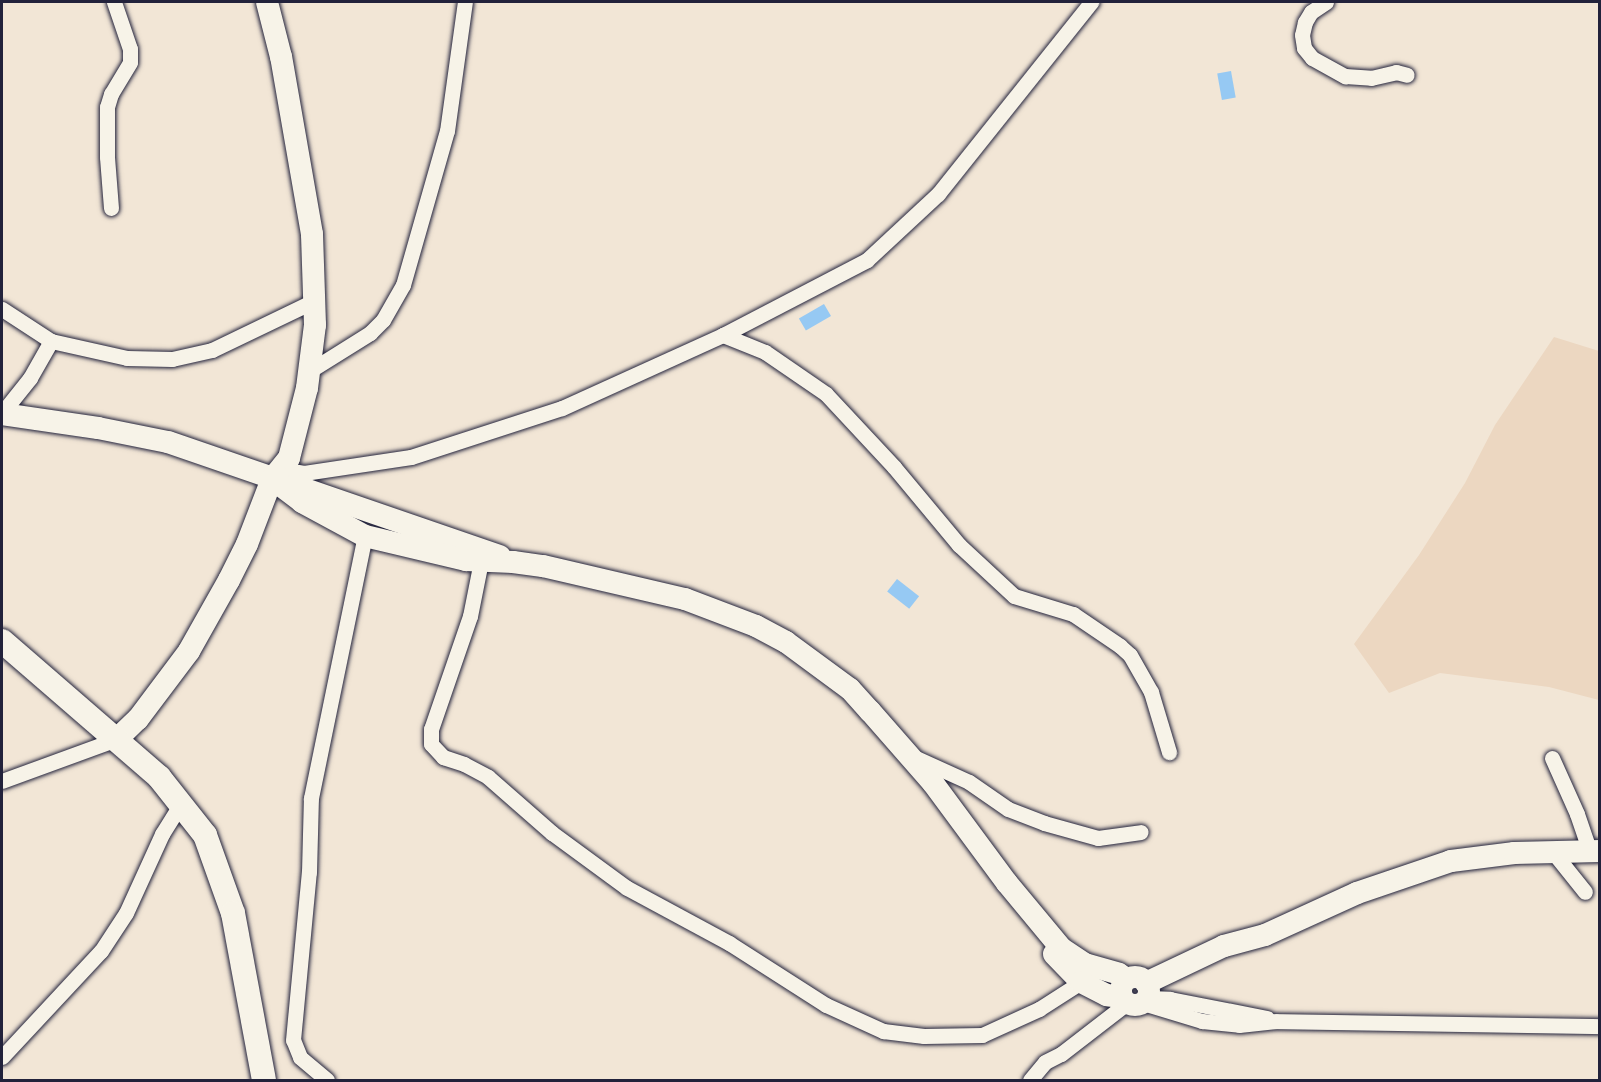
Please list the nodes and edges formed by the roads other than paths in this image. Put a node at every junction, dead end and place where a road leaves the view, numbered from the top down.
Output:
1 (114, 2) edge
2 (267, 2) edge
3 (465, 2) edge
4 (1091, 2) edge
5 (1326, 2) edge
6 (1407, 75) dead end
7 (111, 208) dead end
8 (316, 300) junction
9 (2, 309) edge
10 (723, 335) junction
11 (51, 341) junction
12 (311, 370) junction
13 (2, 413) edge
14 (276, 474) junction
15 (365, 536) junction
16 (481, 561) junction
17 (513, 562) junction
18 (2, 641) edge
19 (117, 739) junction
20 (1169, 752) dead end
21 (911, 756) junction
22 (1552, 758) dead end
23 (2, 781) edge
24 (182, 802) junction
25 (1141, 832) dead end
26 (1553, 852) junction
27 (1595, 852) edge
28 (1007, 883) junction
29 (1585, 892) dead end
30 (1081, 982) junction
31 (1137, 994) junction
32 (1599, 1026) edge
33 (2, 1057) edge
34 (264, 1080) edge
35 (327, 1080) edge
36 (1030, 1080) edge

1 - 7 street
2 - 8 street
3 - 12 street
4 - 10 street
5 - 6 street
8 - 11 street
8 - 12 street
9 - 11 street
10 - 14 street
10 - 20 street
11 - 13 street
12 - 14 street
13 - 14 street
14 - 15 street
14 - 17 street
14 - 19 street
15 - 16 street
15 - 35 street
16 - 17 street
16 - 30 street
17 - 21 street
18 - 19 main road
19 - 23 street
19 - 24 main road
21 - 25 street
21 - 28 street
22 - 27 street
24 - 33 street
24 - 34 main road
26 - 27 street
26 - 29 street
26 - 31 street
28 - 30 street
28 - 31 street
30 - 31 street
31 - 32 street
31 - 36 street

